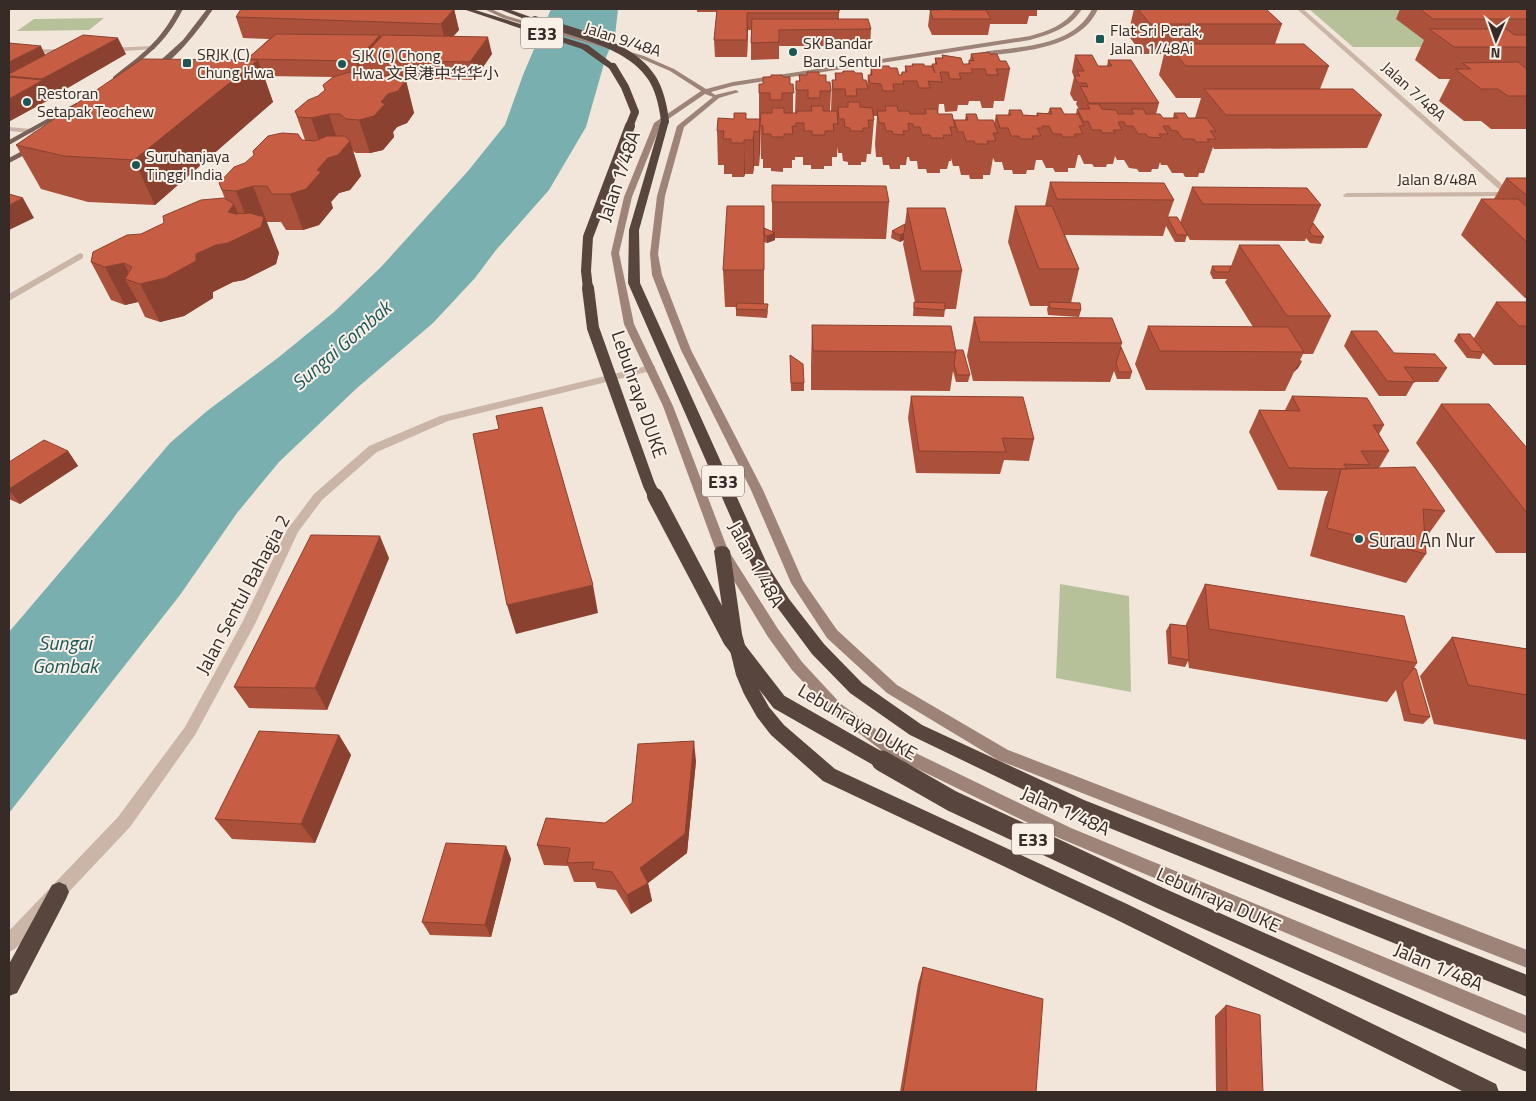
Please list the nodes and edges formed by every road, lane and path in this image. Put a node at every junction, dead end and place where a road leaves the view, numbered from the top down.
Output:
1 (180, 9) edge
2 (210, 9) edge
3 (466, 9) edge
4 (487, 9) edge
5 (502, 9) edge
6 (1079, 9) edge
7 (1095, 9) edge
8 (1300, 9) edge
9 (152, 48) junction
10 (81, 50) edge
11 (99, 50) edge
12 (10, 53) edge
13 (978, 55) edge
14 (922, 63) edge
15 (149, 73) edge
16 (110, 82) edge
17 (711, 94) junction
18 (82, 101) edge
19 (9, 129) edge
20 (32, 131) junction
21 (9, 143) edge
22 (42, 143) edge
23 (9, 161) edge
24 (1509, 194) junction
25 (1527, 194) edge
26 (1347, 195) dead end
27 (80, 256) dead end
28 (9, 298) edge
29 (651, 368) junction
30 (722, 551) junction
31 (59, 892) junction
32 (9, 943) edge
33 (1527, 959) edge
34 (9, 985) edge
35 (1527, 986) edge
36 (1527, 1025) edge
37 (1527, 1061) edge
38 (1488, 1092) edge

1 - 9 main road
2 - 15 main road
3 - 37 highway, Lebuhraya DUKE / E33, bridge
4 - 17 main road, Jalan 9/48A, bridge
5 - 35 highway, Lebuhraya DUKE / E33, bridge
6 - 17 main road, Jalan 1/48A
7 - 13 main road
8 - 24 street, Jalan 7/48A
9 - 11 street
9 - 16 main road
10 - 12 street
14 - 17 main road, Jalan 1/48A
17 - 29 main road, Jalan 1/48A
17 - 33 main road, Jalan 1/48A
18 - 20 main road
19 - 20 street
20 - 21 main road
22 - 23 main road
24 - 25 street, Jalan 8/48A
24 - 26 street, Jalan 8/48A
27 - 28 street
29 - 30 main road, Jalan 1/48A
29 - 31 street, Jalan Sentul Bahagia 2
30 - 36 main road, Jalan 1/48A
30 - 38 highway
31 - 32 street, Jalan Sentul Bahagia 2
31 - 34 highway

